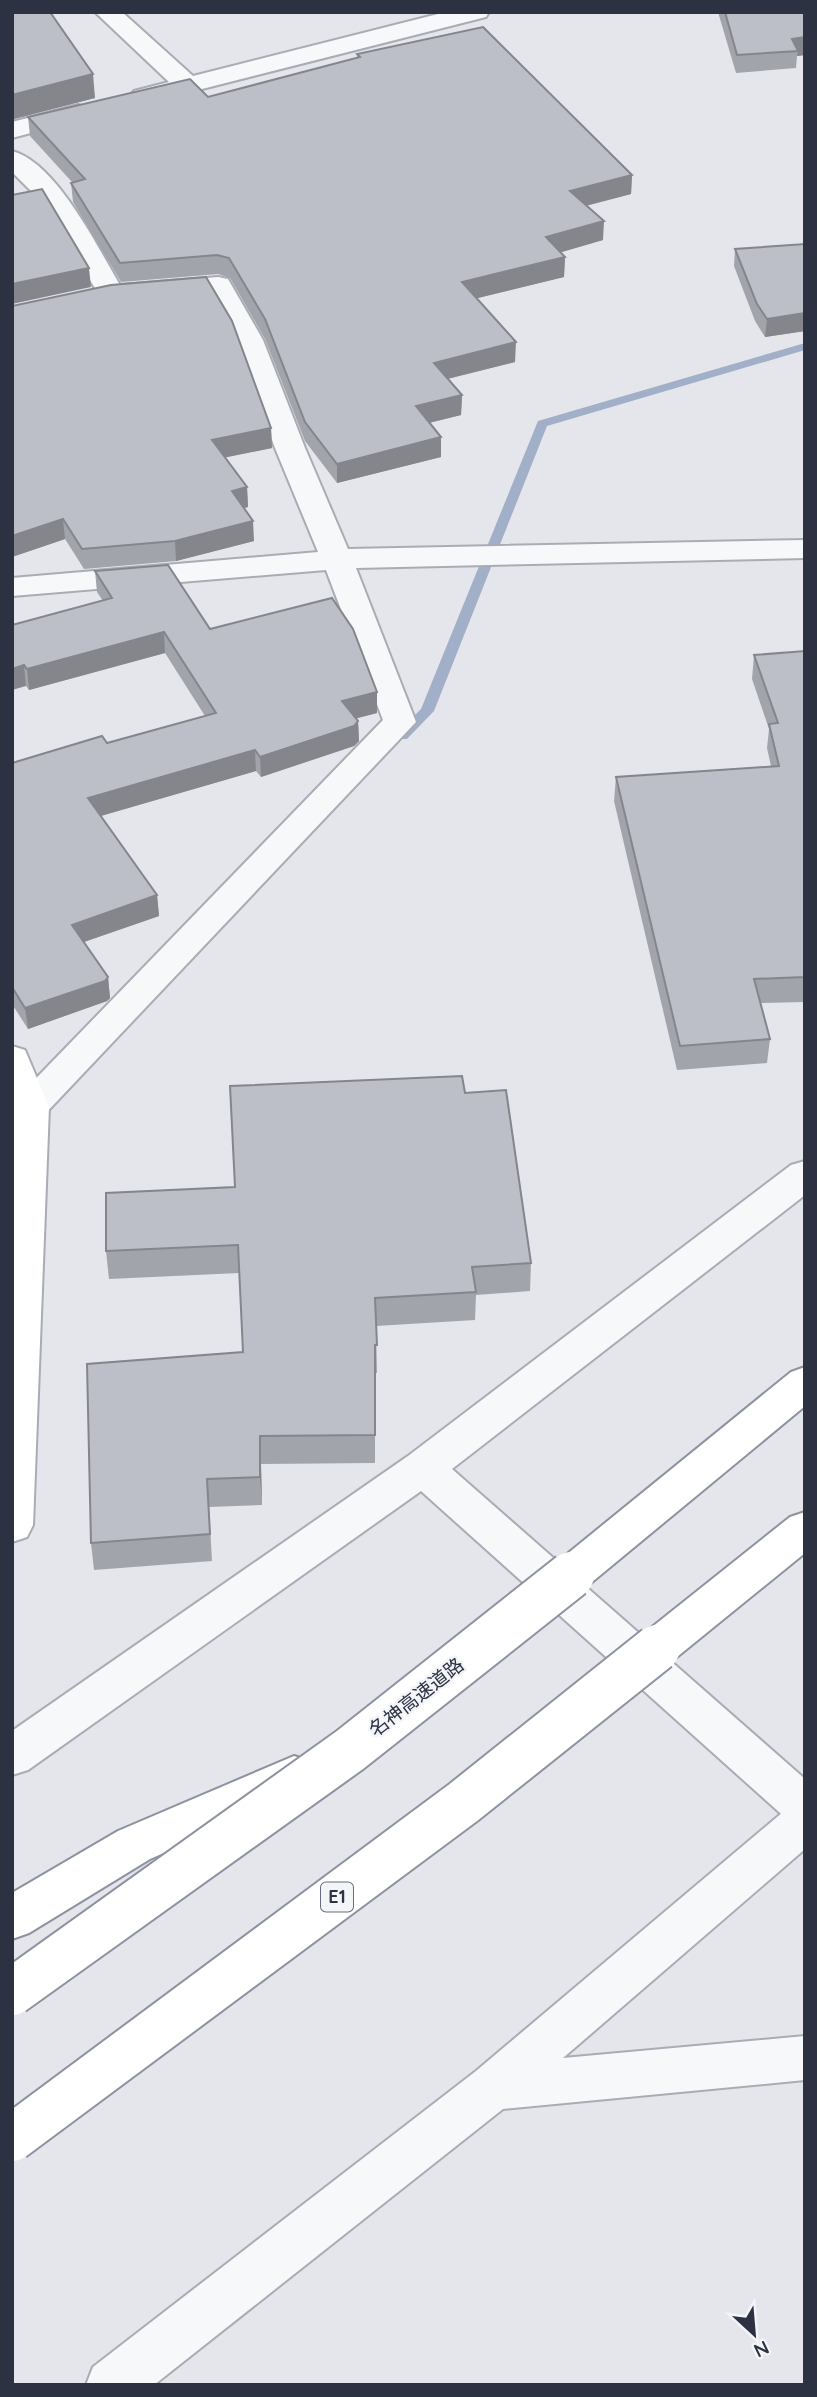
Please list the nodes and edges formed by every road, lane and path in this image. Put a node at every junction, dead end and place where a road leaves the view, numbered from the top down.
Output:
1 (107, 12) edge
2 (477, 12) edge
3 (188, 85) junction
4 (12, 130) edge
5 (12, 159) edge
6 (25, 184) edge
7 (805, 549) edge
8 (337, 559) junction
9 (12, 587) edge
10 (12, 1059) edge
11 (30, 1107) junction
12 (805, 1175) edge
13 (16, 1296) edge
14 (805, 1383) edge
15 (423, 1468) junction
16 (12, 1525) edge
17 (805, 1529) edge
18 (350, 1750) junction
19 (12, 1756) edge
20 (805, 1807) edge
21 (805, 1821) edge
22 (12, 1918) edge
23 (12, 1992) edge
24 (805, 2058) edge
25 (493, 2087) junction
26 (12, 2138) edge
27 (112, 2385) edge

1 - 3 street
2 - 3 street
3 - 4 street
5 - 6 street
6 - 8 street
7 - 8 street
8 - 9 street
8 - 11 street
10 - 11 main road
11 - 13 main road
12 - 15 street
13 - 16 main road
14 - 18 main road, 名神高速道路, bridge
15 - 19 street
15 - 20 street
17 - 26 main road, E1, bridge
18 - 22 main road, bridge
18 - 23 main road, 名神高速道路, bridge
21 - 25 street
24 - 25 street
25 - 27 street

